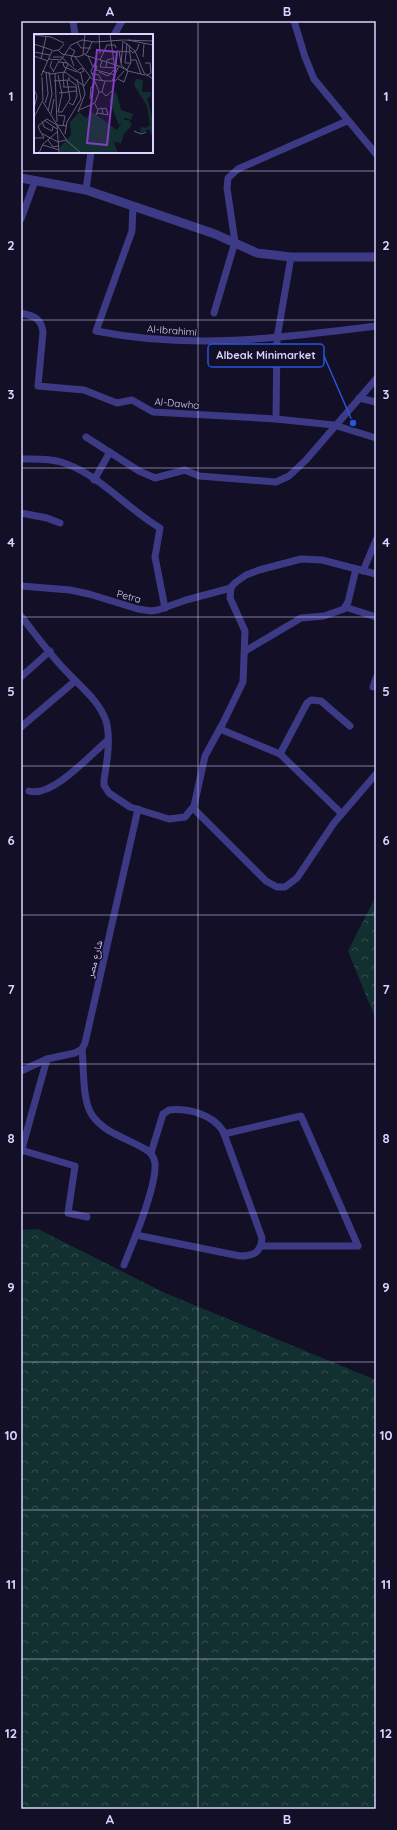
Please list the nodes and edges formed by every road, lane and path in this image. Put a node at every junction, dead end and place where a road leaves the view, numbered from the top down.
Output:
1 (73, 21) edge
2 (122, 21) edge
3 (294, 21) edge
4 (75, 34) edge
5 (115, 34) edge
6 (347, 121) junction
7 (91, 153) edge
8 (376, 154) edge
9 (21, 178) edge
10 (36, 181) junction
11 (86, 190) junction
12 (133, 206) junction
13 (21, 219) edge
14 (235, 242) junction
15 (291, 257) junction
16 (376, 257) edge
17 (21, 313) edge
18 (214, 313) dead end
19 (376, 326) edge
20 (277, 338) junction
21 (376, 379) edge
22 (359, 398) junction
23 (376, 402) edge
24 (276, 419) junction
25 (334, 425) junction
26 (86, 437) dead end
27 (376, 438) edge
28 (110, 452) junction
29 (21, 459) edge
30 (94, 480) junction
31 (21, 513) edge
32 (60, 522) dead end
33 (376, 540) edge
34 (360, 570) junction
35 (376, 574) edge
36 (21, 586) edge
37 (231, 588) junction
38 (345, 607) junction
39 (165, 608) junction
40 (21, 616) edge
41 (376, 618) edge
42 (50, 651) junction
43 (245, 651) junction
44 (21, 677) edge
45 (376, 678) edge
46 (75, 680) junction
47 (372, 687) dead end
48 (350, 726) dead end
49 (21, 727) edge
50 (220, 729) junction
51 (108, 740) junction
52 (280, 754) junction
53 (376, 774) edge
54 (29, 791) dead end
55 (193, 808) junction
56 (138, 809) junction
57 (341, 814) junction
58 (82, 1049) junction
59 (47, 1059) junction
60 (21, 1071) edge
61 (224, 1134) junction
62 (21, 1151) edge
63 (151, 1153) junction
64 (88, 1217) dead end
65 (136, 1235) junction
66 (262, 1246) junction
67 (124, 1265) dead end

1 - 4 street
2 - 5 street
3 - 6 street
6 - 8 street
6 - 14 street
7 - 11 street
9 - 10 street
10 - 11 street
10 - 13 street
11 - 12 street
12 - 14 street
12 - 20 street, Al-Ibrahimi
14 - 15 street
14 - 18 street
15 - 16 street
15 - 20 street
17 - 24 street, Al-Dawha
19 - 20 street, Al-Ibrahimi
20 - 24 street
21 - 22 street
22 - 23 street
22 - 25 street
24 - 25 street, Al-Dawha
25 - 27 street, Al-Dawha
25 - 28 street
26 - 28 street
28 - 30 street
29 - 30 street
30 - 39 street
31 - 32 street
33 - 34 street
34 - 35 street
34 - 37 street
34 - 38 street
36 - 39 street, Petra
37 - 39 street, Petra
37 - 43 street
38 - 41 street
38 - 43 street
40 - 42 street
42 - 44 street
42 - 46 street
43 - 50 street
45 - 47 street
46 - 49 street
46 - 51 street
48 - 52 street
50 - 52 street
50 - 55 street
51 - 54 street
51 - 56 street
52 - 57 street
53 - 57 street
55 - 56 street
55 - 57 street
56 - 58 street, شارع مصر
58 - 59 street
58 - 63 street, شارع مصر
59 - 60 street
59 - 62 street
61 - 63 street
61 - 66 street
61 - 66 street
62 - 64 street
63 - 65 street
65 - 66 street
65 - 67 street

